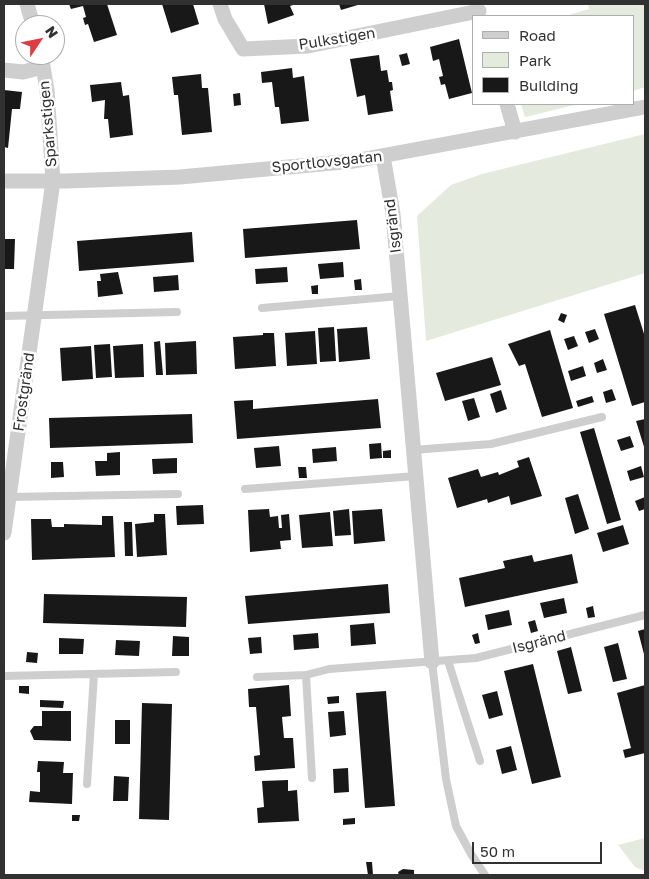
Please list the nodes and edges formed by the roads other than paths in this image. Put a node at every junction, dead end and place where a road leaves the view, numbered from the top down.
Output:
1 (220, 4) edge
2 (479, 10) edge
3 (35, 65) edge
4 (42, 65) edge
5 (4, 70) edge
6 (507, 105) edge
7 (645, 107) edge
8 (515, 132) junction
9 (383, 156) junction
10 (4, 180) edge
11 (53, 181) junction
12 (400, 296) junction
13 (262, 308) dead end
14 (177, 312) dead end
15 (4, 316) edge
16 (34, 317) junction
17 (602, 417) dead end
18 (414, 450) junction
19 (416, 476) junction
20 (245, 489) dead end
21 (178, 494) dead end
22 (6, 497) edge
23 (4, 533) edge
24 (645, 615) edge
25 (448, 660) junction
26 (432, 662) junction
27 (176, 672) dead end
28 (94, 674) junction
29 (306, 675) junction
30 (4, 676) edge
31 (258, 677) dead end
32 (480, 762) dead end
33 (312, 778) dead end
34 (87, 784) dead end
35 (485, 875) edge

1 - 2 street, Pulkstigen
3 - 5 street, Sparkstigen
4 - 11 street, Sparkstigen
6 - 8 street
7 - 8 street, Sportlovsgatan
8 - 9 street, Sportlovsgatan
9 - 11 street, Sportlovsgatan
9 - 12 street, Isgränd
10 - 11 street, Sportlovsgatan
11 - 16 street, Frostgränd
12 - 13 lane
12 - 18 street, Isgränd
14 - 16 lane
15 - 16 lane
16 - 22 street, Frostgränd
17 - 18 lane
18 - 19 street, Isgränd
19 - 20 lane
19 - 26 street, Isgränd
21 - 22 lane
22 - 23 street, Frostgränd
24 - 25 lane, Isgränd
25 - 26 lane, Isgränd
25 - 32 lane
26 - 29 lane, Isgränd
26 - 35 lane
27 - 28 lane
28 - 30 lane
28 - 34 lane
29 - 31 lane, Isgränd
29 - 33 lane

